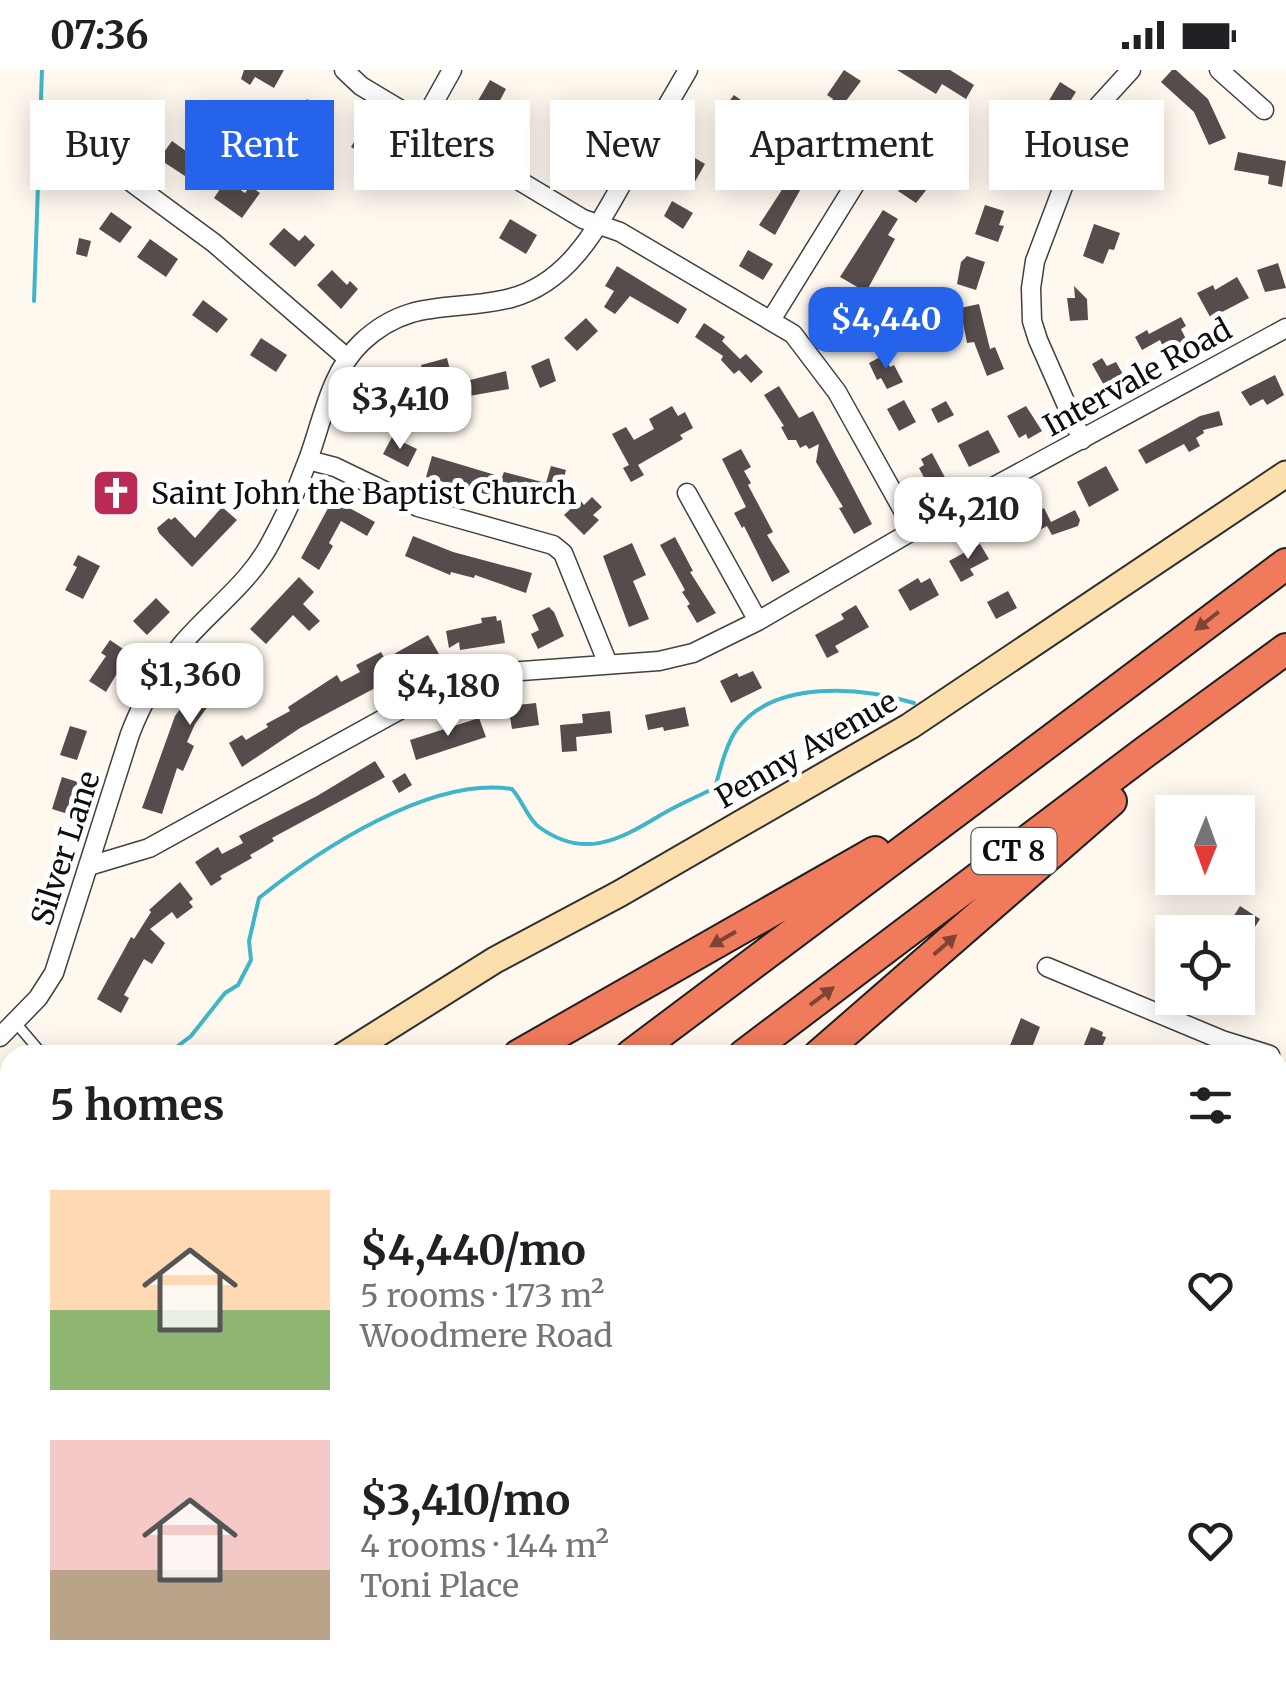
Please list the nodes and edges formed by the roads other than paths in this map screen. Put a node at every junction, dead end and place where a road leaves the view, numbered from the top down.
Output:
1 (344, 70) edge
2 (452, 70) edge
3 (688, 70) edge
4 (1131, 70) edge
5 (1219, 70) edge
6 (385, 100) edge
7 (435, 100) edge
8 (1264, 110) dead end
9 (530, 186) edge
10 (142, 190) edge
11 (851, 190) edge
12 (598, 226) junction
13 (771, 320) junction
14 (1286, 328) edge
15 (347, 358) junction
16 (1082, 440) junction
17 (308, 460) junction
18 (1286, 474) edge
19 (687, 493) dead end
20 (914, 530) junction
21 (1286, 564) edge
22 (758, 621) junction
23 (1281, 652) edge
24 (608, 664) junction
25 (1019, 766) junction
26 (90, 866) junction
27 (1047, 967) dead end
28 (14, 1022) junction
29 (0, 1037) edge
30 (34, 1045) edge
31 (360, 1045) edge
32 (537, 1045) edge
33 (644, 1045) edge
34 (757, 1045) edge
35 (830, 1045) edge
36 (1238, 1045) edge

1 - 6 street
2 - 7 street
3 - 12 street, Silver Lane
4 - 16 street
5 - 8 street
9 - 12 street
10 - 15 street
11 - 13 street
12 - 13 street
12 - 15 street, Silver Lane
13 - 20 street
14 - 16 street, Intervale Road
15 - 17 street, Silver Lane
16 - 20 street, Intervale Road
17 - 24 street
17 - 26 street, Silver Lane
18 - 31 main road, Penny Avenue
19 - 22 street
20 - 22 street, Intervale Road
21 -> 25 highway, CT 8
22 - 24 street, Intervale Road
34 -> 23 highway, CT 8
35 -> 23 highway
24 - 26 street, Intervale Road
25 -> 32 highway
25 - 33 highway, CT 8
26 - 28 street, Silver Lane
27 - 36 street
28 - 29 street, Silver Lane
28 - 30 lane

